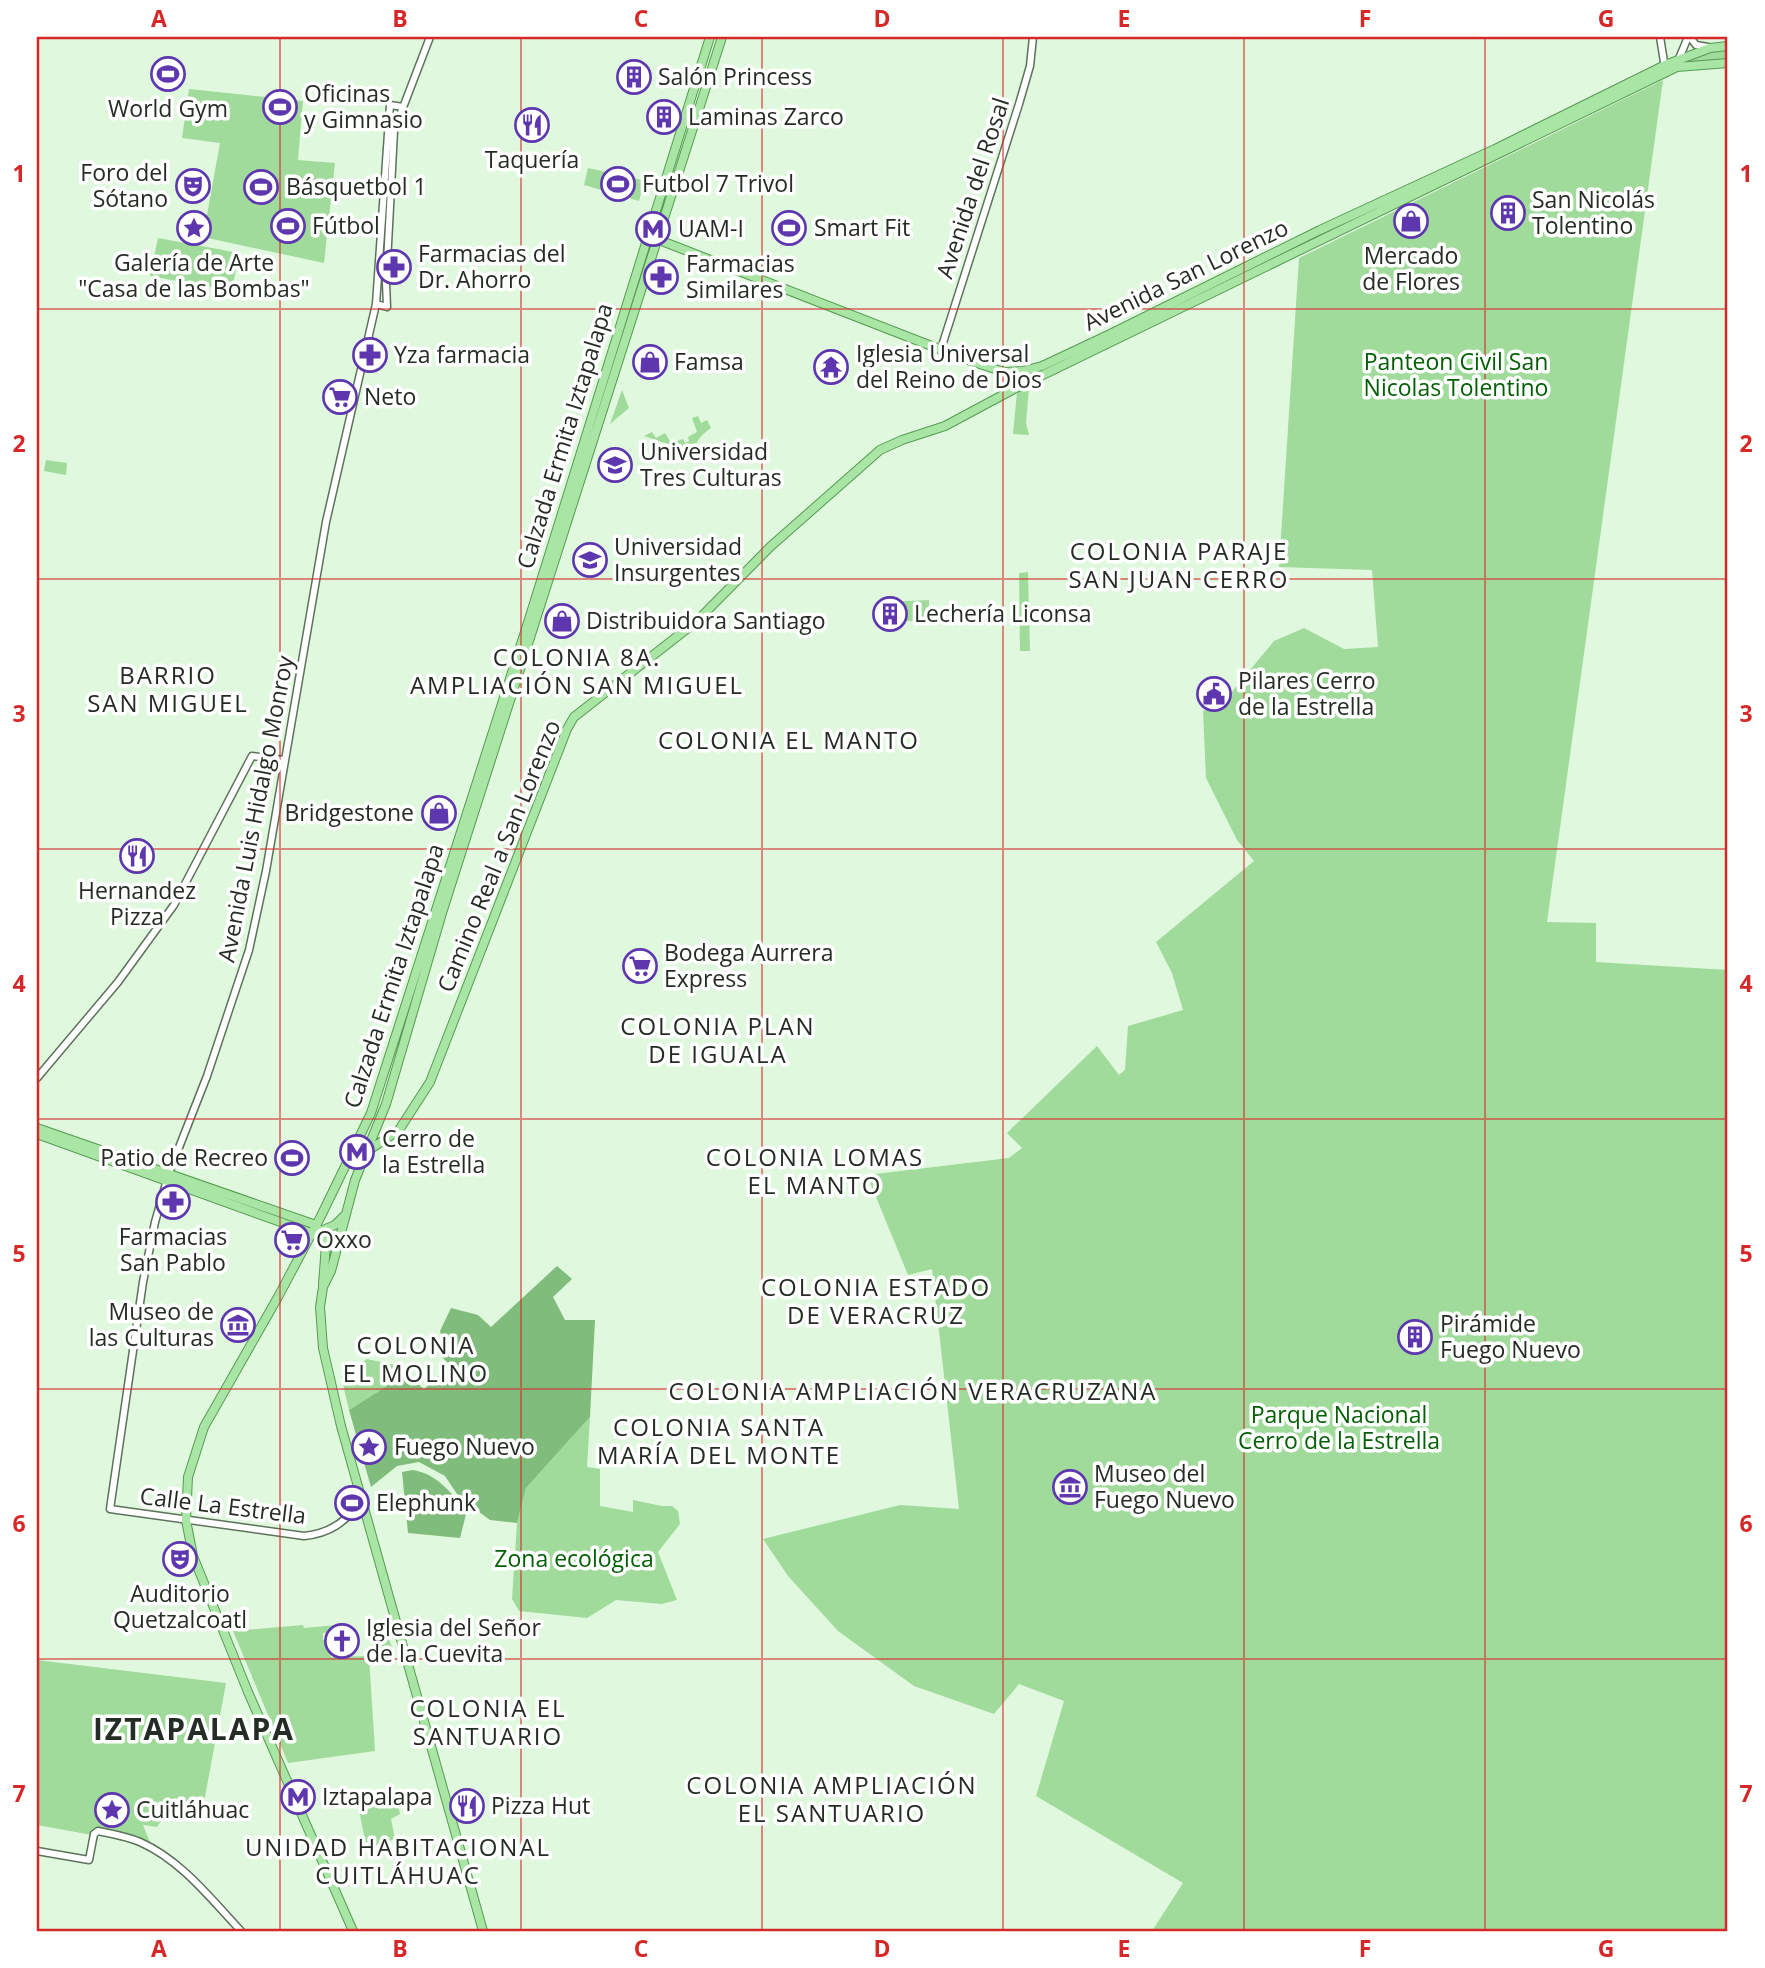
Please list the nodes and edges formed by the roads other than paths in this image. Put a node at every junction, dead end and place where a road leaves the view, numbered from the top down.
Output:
1 (430, 37) edge
2 (710, 37) edge
3 (722, 37) edge
4 (1033, 37) edge
5 (1660, 37) edge
6 (1689, 37) edge
7 (1728, 46) edge
8 (1710, 48) junction
9 (1728, 63) edge
10 (1678, 64) junction
11 (1665, 69) junction
12 (403, 107) junction
13 (648, 236) junction
14 (658, 240) junction
15 (376, 304) junction
16 (1176, 307) junction
17 (941, 349) junction
18 (1004, 372) junction
19 (1014, 389) junction
20 (284, 760) junction
21 (37, 1078) edge
22 (37, 1128) edge
23 (37, 1134) edge
24 (366, 1152) junction
25 (168, 1177) junction
26 (348, 1210) junction
27 (316, 1230) junction
28 (323, 1287) junction
29 (363, 1502) junction
30 (110, 1509) joint
31 (186, 1520) junction
32 (37, 1851) edge
33 (241, 1931) edge
34 (353, 1931) edge
35 (483, 1931) edge

1 - 12 street
2 - 13 main road, Calzada Ermita Iztapalapa
3 - 14 main road, Calzada Ermita Iztapalapa
4 - 17 street, Avenida del Rosal
5 - 11 street
6 - 8 street
6 - 10 street
7 - 8 main road, Avenida San Lorenzo
8 - 10 main road, Avenida San Lorenzo
9 - 10 main road, Avenida San Lorenzo
10 - 11 main road, Avenida San Lorenzo
11 - 16 main road, Avenida San Lorenzo
12 - 15 street, Avenida Luis Hidalgo Monroy
12 - 15 street
13 - 14 main road, Avenida San Lorenzo
13 - 27 main road, Calzada Ermita Iztapalapa
14 - 17 main road, Avenida San Lorenzo
14 - 24 main road, Calzada Ermita Iztapalapa
15 - 20 street, Avenida Luis Hidalgo Monroy
16 - 18 main road, Avenida San Lorenzo
16 - 19 main road, Avenida San Lorenzo
17 - 18 main road, Avenida San Lorenzo
18 - 19 street
19 - 24 main road, Camino Real a San Lorenzo
20 - 21 street
20 - 25 street, Avenida Luis Hidalgo Monroy
22 - 25 main road
23 - 25 main road
24 - 26 main road, Calzada Ermita Iztapalapa
25 - 27 main road
25 - 30 street, Avenida Luis Hidalgo Monroy
26 - 27 main road
26 - 28 main road, Calzada Ermita Iztapalapa
27 - 28 main road
27 - 31 main road, Calzada Ermita Iztapalapa
28 - 29 main road, Calzada Ermita Iztapalapa
29 - 31 street, Calle La Estrella
29 - 35 main road, Calzada Ermita Iztapalapa
30 - 31 street, Calle La Estrella
31 - 34 main road, Calzada Ermita Iztapalapa
32 - 33 street

